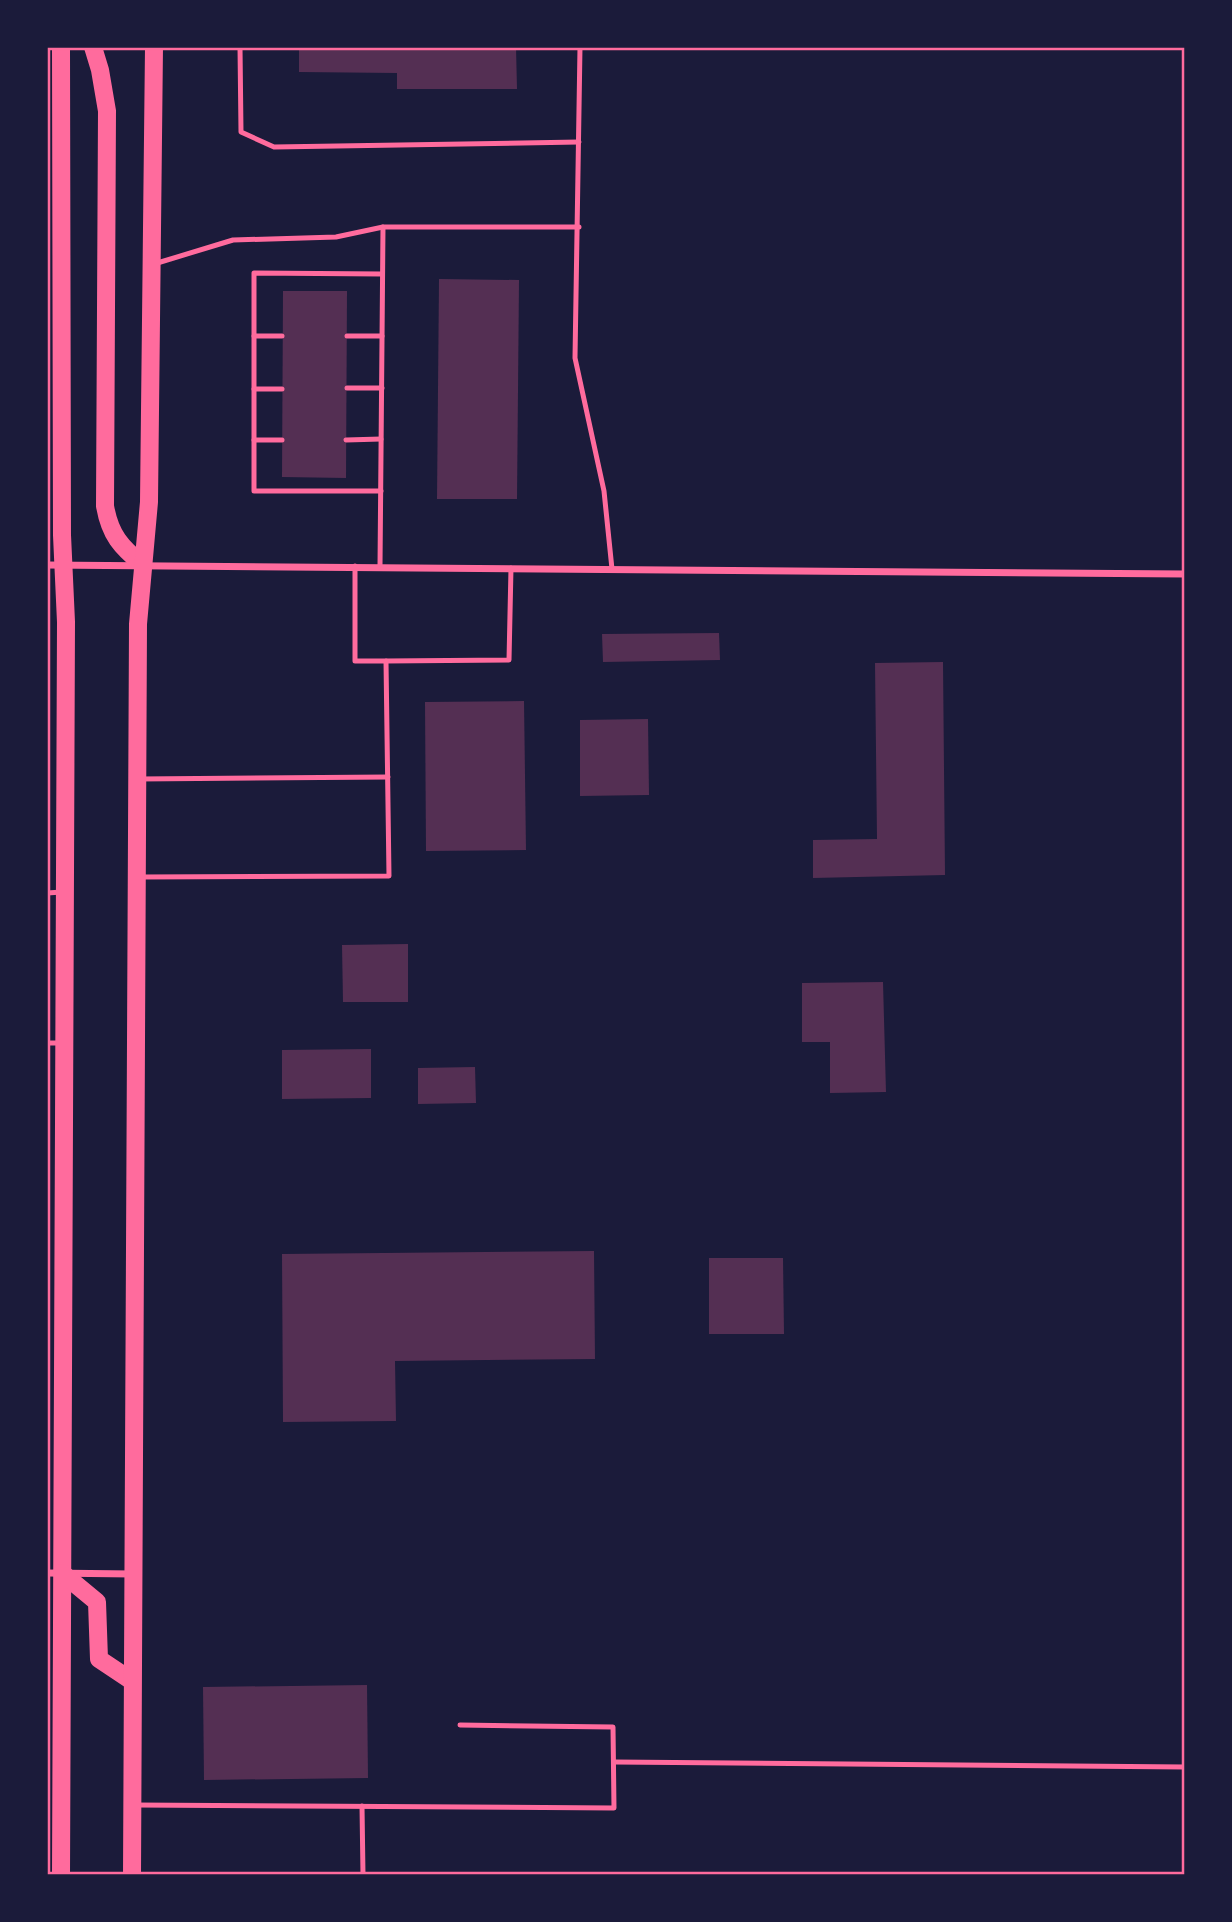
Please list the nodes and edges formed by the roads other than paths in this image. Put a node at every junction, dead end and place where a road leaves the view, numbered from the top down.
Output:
1 (61, 47) edge
2 (93, 47) edge
3 (155, 47) edge
4 (240, 47) edge
5 (580, 47) edge
6 (579, 142) junction
7 (383, 227) junction
8 (579, 227) junction
9 (152, 265) junction
10 (382, 274) junction
11 (382, 335) junction
12 (254, 336) junction
13 (282, 336) dead end
14 (346, 336) dead end
15 (346, 388) dead end
16 (382, 388) junction
17 (254, 389) junction
18 (282, 389) dead end
19 (381, 439) junction
20 (254, 440) junction
21 (282, 440) dead end
22 (346, 440) dead end
23 (381, 491) junction
24 (56, 565) edge
25 (143, 565) junction
26 (355, 566) junction
27 (380, 566) junction
28 (510, 568) junction
29 (612, 569) junction
30 (1185, 574) edge
31 (386, 661) junction
32 (388, 777) junction
33 (137, 779) junction
34 (137, 877) junction
35 (56, 892) edge
36 (56, 1043) edge
37 (55, 1573) edge
38 (133, 1573) junction
39 (132, 1681) junction
40 (460, 1725) dead end
41 (614, 1762) junction
42 (1185, 1767) edge
43 (132, 1805) junction
44 (362, 1806) junction
45 (61, 1875) edge
46 (132, 1875) edge
47 (363, 1875) edge

1 - 24 main road
2 - 25 main road
3 - 9 main road
4 - 6 lane
5 - 6 lane
6 - 8 lane
7 - 8 lane
7 - 9 lane
7 - 10 lane
8 - 29 lane
9 - 25 main road
10 - 11 lane
10 - 12 lane
11 - 14 lane
11 - 16 lane
12 - 13 lane
12 - 17 lane
15 - 16 lane
16 - 19 lane
17 - 18 lane
17 - 20 lane
19 - 22 lane
19 - 23 lane
20 - 21 lane
20 - 23 lane
23 - 27 lane
24 - 25 street
24 - 35 main road
25 - 26 street
25 - 33 main road
26 - 27 street
26 - 31 lane
27 - 28 street
28 - 29 street
28 - 31 lane
29 - 30 street
31 - 32 lane
32 - 33 lane
32 - 34 lane
33 - 34 main road
34 - 38 main road
35 - 36 main road
36 - 37 main road
37 - 38 street
37 - 39 main road
37 - 45 main road
38 - 39 main road
39 - 43 main road
40 - 41 lane
41 - 42 lane
41 - 44 lane
43 - 44 lane
43 - 46 main road
44 - 47 lane

